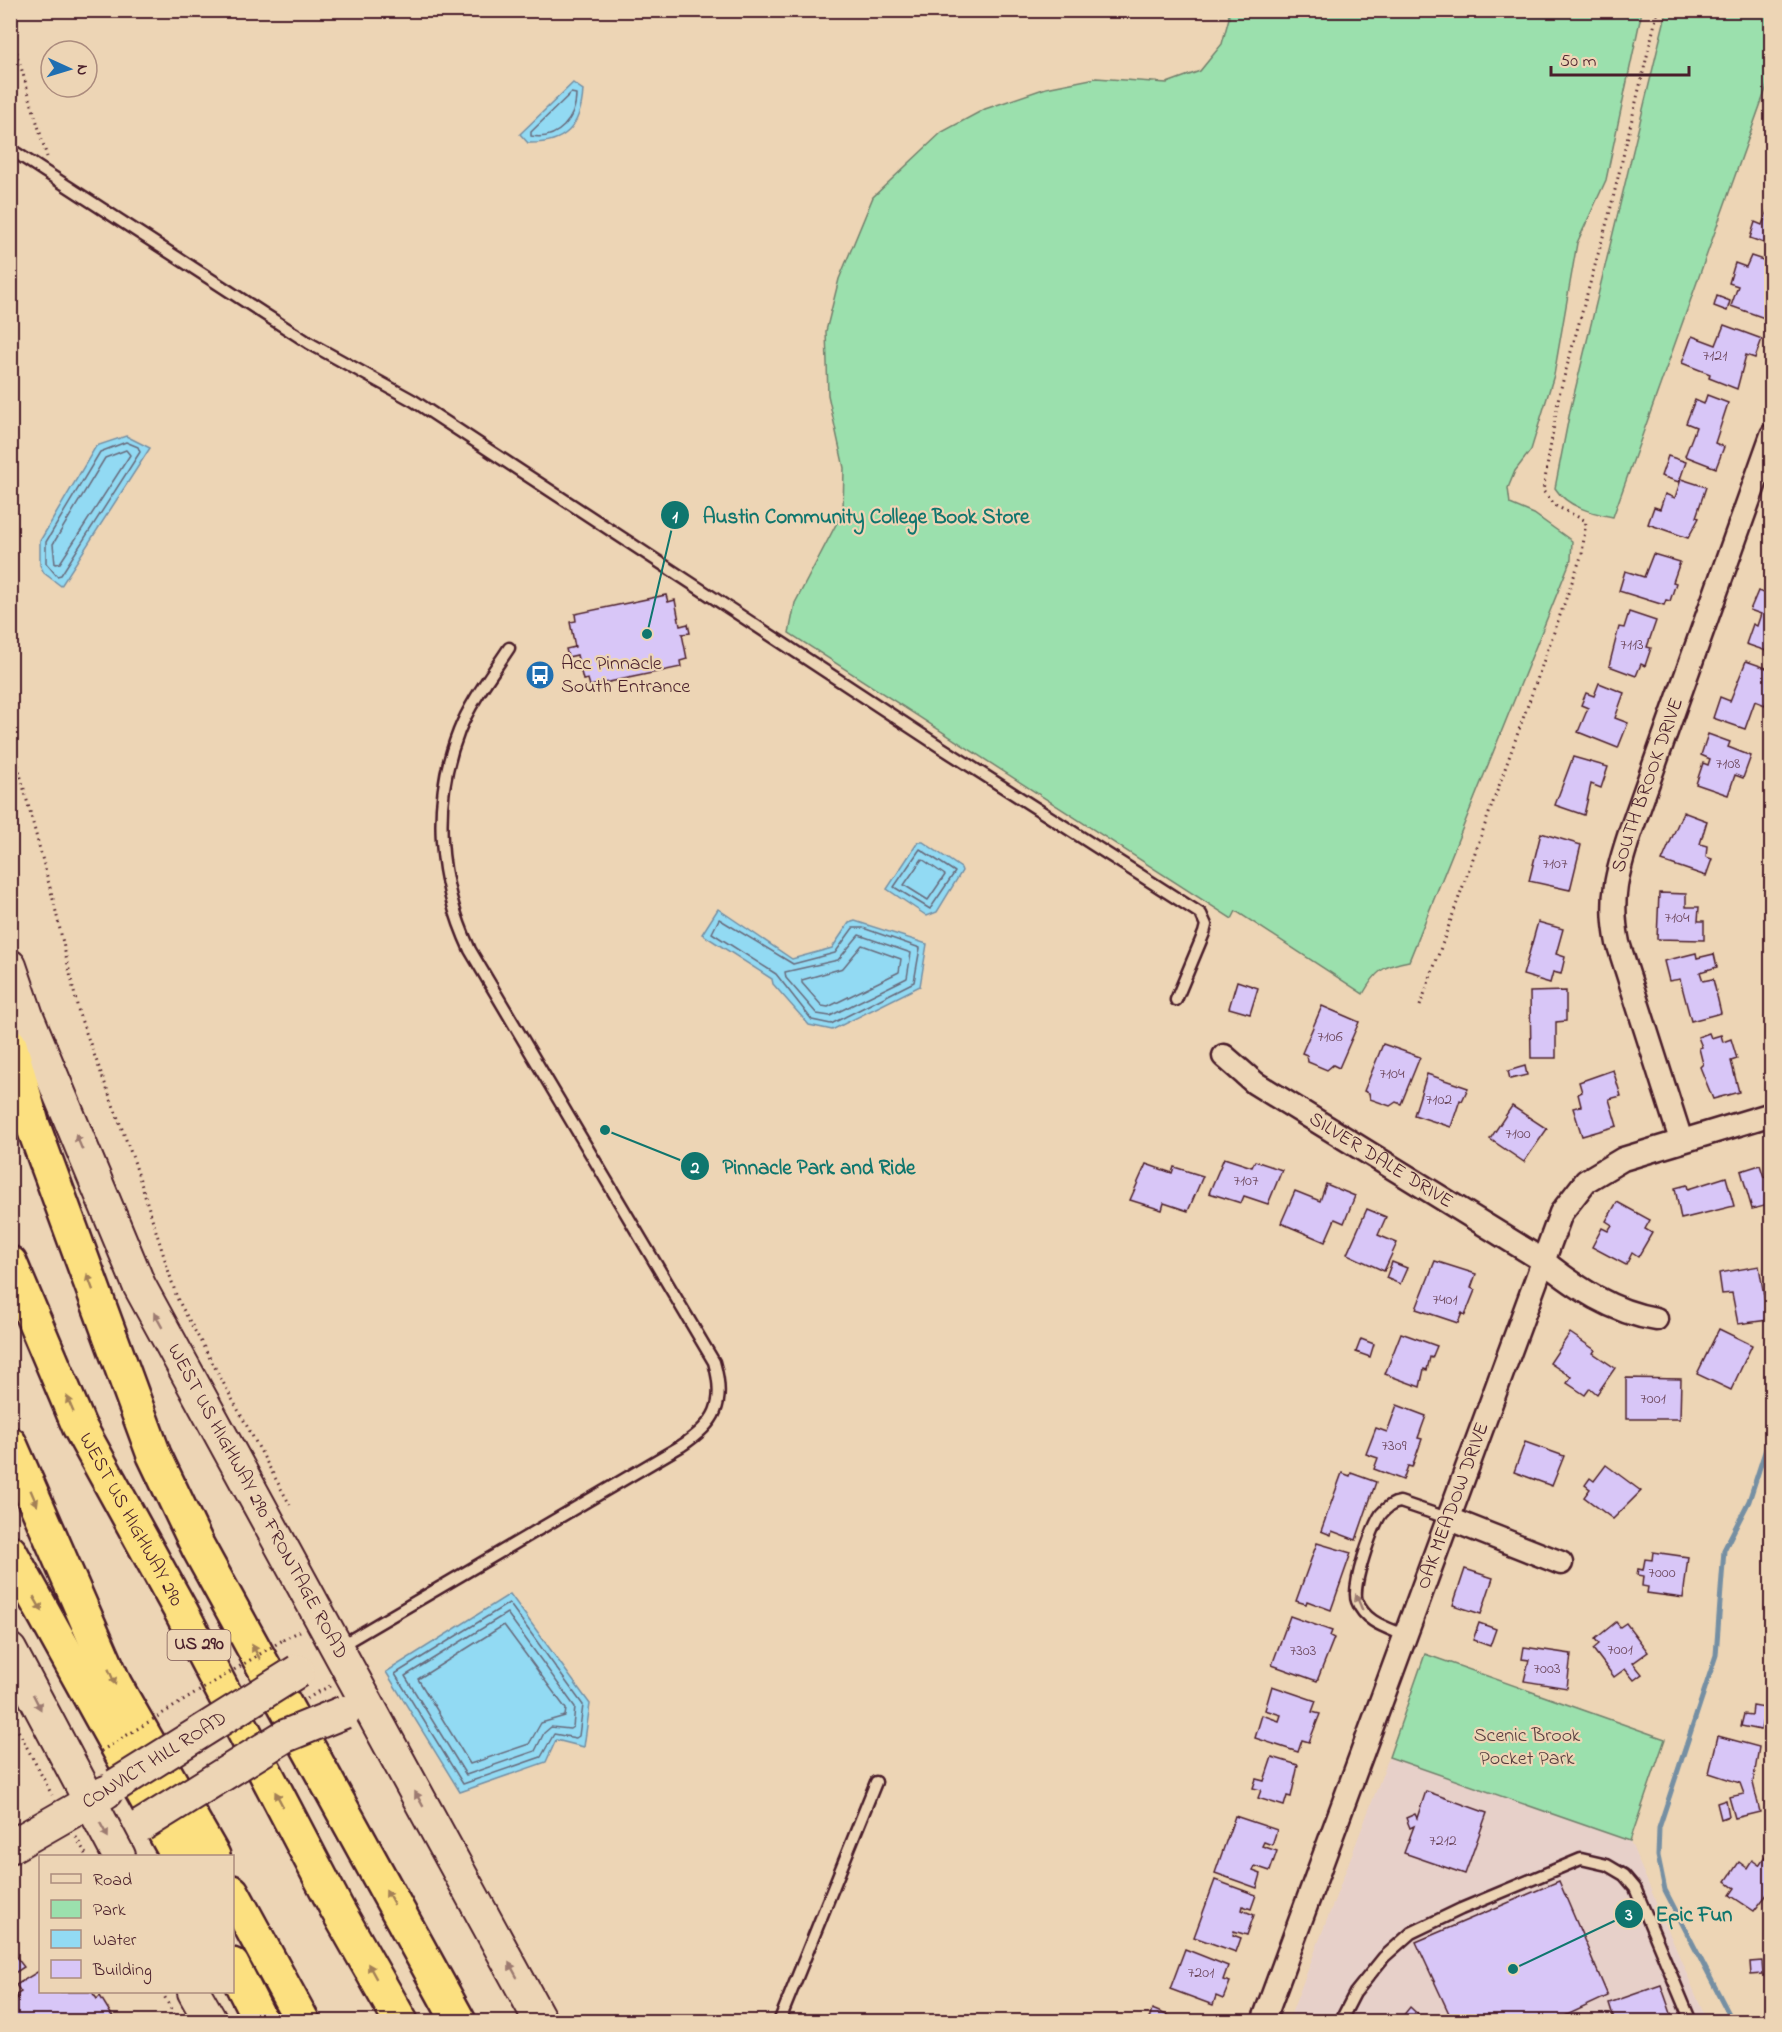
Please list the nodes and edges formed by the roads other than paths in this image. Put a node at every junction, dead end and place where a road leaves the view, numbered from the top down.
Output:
1 (10, 149) edge
2 (1772, 435) edge
3 (509, 648) dead end
4 (10, 966) edge
5 (1176, 1000) dead end
6 (10, 1045) edge
7 (1224, 1056) dead end
8 (1772, 1114) edge
9 (1681, 1140) junction
10 (1542, 1260) junction
11 (10, 1263) edge
12 (1656, 1319) dead end
13 (10, 1444) edge
14 (1447, 1518) junction
15 (10, 1552) edge
16 (1562, 1563) dead end
17 (1404, 1635) junction
18 (337, 1648) junction
19 (10, 1650) edge
20 (382, 1731) junction
21 (876, 1782) dead end
22 (76, 1810) junction
23 (146, 1815) junction
24 (10, 1847) edge
25 (117, 1855) edge
26 (131, 1855) edge
27 (176, 1855) edge
28 (186, 1855) edge
29 (212, 1855) edge
30 (234, 1896) edge
31 (234, 1924) edge
32 (234, 1969) edge
33 (195, 1993) edge
34 (211, 2022) edge
35 (261, 2022) edge
36 (303, 2022) edge
37 (400, 2022) edge
38 (459, 2022) edge
39 (541, 2022) edge
40 (779, 2022) edge
41 (1263, 2022) edge
42 (1340, 2022) edge
43 (1691, 2022) edge

1 - 5 lane
2 - 9 street, SOUTH BROOK DRIVE
3 - 18 lane
18 -> 4 main road, WEST US HIGHWAY 290 FRONTAGE ROAD
38 -> 6 highway, US 290
7 - 10 street, SILVER DALE DRIVE
8 - 9 street, OAK MEADOW DRIVE
9 - 10 street, OAK MEADOW DRIVE
10 - 12 street, SILVER DALE DRIVE
10 - 14 street, OAK MEADOW DRIVE
37 -> 11 highway, WEST US HIGHWAY 290 / US 290
13 -> 29 highway
14 - 16 street
14 - 17 street, OAK MEADOW DRIVE
17 -> 14 lane
15 -> 23 highway
17 - 41 street, OAK MEADOW DRIVE
18 - 20 main road, WEST US HIGHWAY 290 FRONTAGE ROAD
18 - 22 main road, CONVICT HILL ROAD, bridge
19 -> 22 main road
20 - 23 main road, bridge
39 -> 20 main road, WEST US HIGHWAY 290 FRONTAGE ROAD
21 - 40 lane
22 - 24 main road, CONVICT HILL ROAD
22 -> 25 main road
23 - 26 main road
23 - 27 highway
23 - 28 highway
30 - 36 highway
31 - 36 highway
32 - 35 highway
33 - 34 main road
42 - 43 lane

